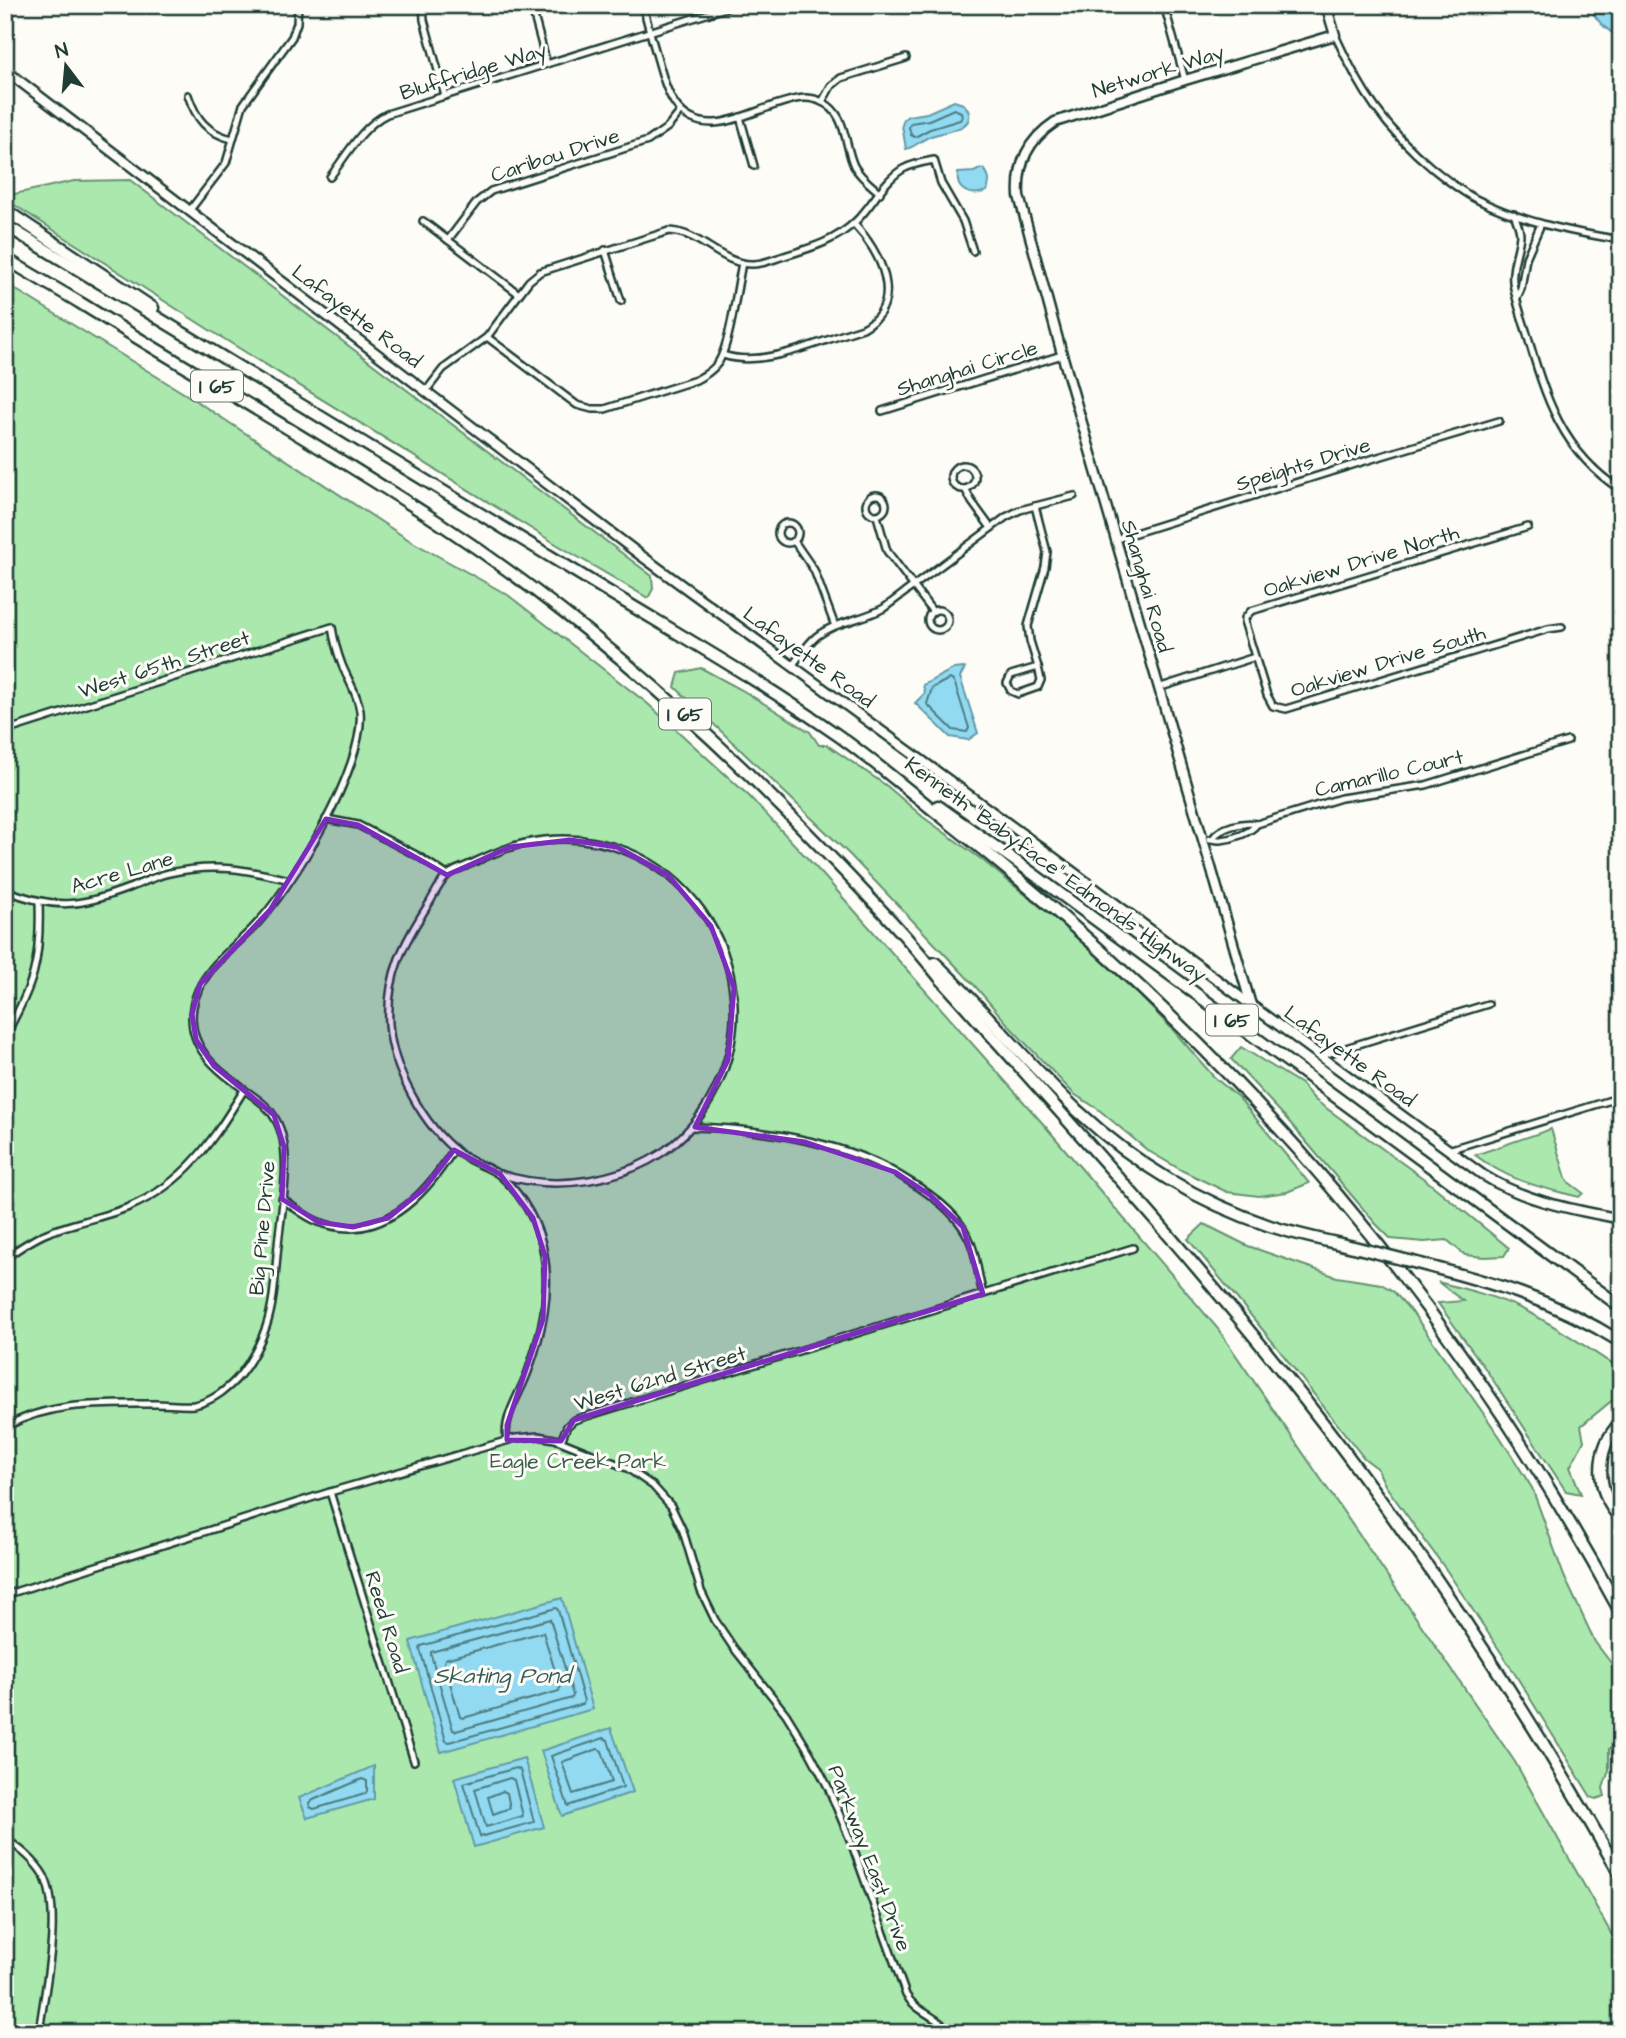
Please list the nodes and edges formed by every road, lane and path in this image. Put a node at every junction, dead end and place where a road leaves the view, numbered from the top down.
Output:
1 (298, 5) edge
2 (423, 5) edge
3 (531, 5) edge
4 (643, 5) edge
5 (734, 5) edge
6 (1164, 5) edge
7 (1326, 5) edge
8 (650, 32) junction
9 (1335, 35) junction
10 (906, 58) dead end
11 (547, 64) junction
12 (5, 70) edge
13 (1185, 80) junction
14 (188, 95) dead end
15 (445, 96) junction
16 (822, 102) junction
17 (681, 111) junction
18 (740, 117) junction
19 (232, 139) junction
20 (754, 166) dead end
21 (1018, 175) joint
22 (330, 177) dead end
23 (880, 193) junction
24 (5, 209) edge
25 (190, 210) junction
26 (1514, 214) junction
27 (422, 221) dead end
28 (854, 224) junction
29 (1541, 224) junction
30 (5, 225) edge
31 (448, 240) junction
32 (1621, 240) edge
33 (605, 250) junction
34 (973, 251) dead end
35 (8, 260) edge
36 (742, 263) junction
37 (519, 294) junction
38 (1517, 298) junction
39 (621, 301) dead end
40 (183, 332) junction
41 (487, 337) junction
42 (723, 355) junction
43 (1062, 355) junction
44 (426, 391) junction
45 (882, 411) dead end
46 (1499, 421) dead end
47 (965, 489) junction
48 (1621, 490) edge
49 (1074, 496) dead end
50 (1035, 506) junction
51 (877, 516) dead end
52 (1528, 527) dead end
53 (991, 528) junction
54 (1116, 539) junction
55 (794, 541) dead end
56 (913, 586) junction
57 (933, 612) dead end
58 (835, 626) junction
59 (332, 627) joint
60 (1562, 627) dead end
61 (1255, 657) junction
62 (792, 666) junction
63 (1038, 667) junction
64 (1158, 688) junction
65 (5, 731) edge
66 (840, 737) junction
67 (1568, 741) dead end
68 (326, 819) junction
69 (1203, 841) junction
70 (447, 875) junction
71 (290, 880) junction
72 (5, 890) edge
73 (39, 902) junction
74 (914, 944) junction
75 (1488, 1004) dead end
76 (1251, 1005) junction
77 (5, 1036) edge
78 (1320, 1056) junction
79 (244, 1090) junction
80 (1621, 1097) edge
81 (691, 1128) junction
82 (454, 1149) junction
83 (1448, 1150) junction
84 (500, 1174) junction
85 (282, 1199) junction
86 (1621, 1219) edge
87 (1133, 1248) dead end
88 (5, 1258) edge
89 (983, 1294) junction
90 (1621, 1307) edge
91 (1621, 1342) edge
92 (1621, 1422) edge
93 (5, 1427) edge
94 (508, 1440) junction
95 (561, 1441) junction
96 (330, 1492) junction
97 (1621, 1519) edge
98 (5, 1594) edge
99 (1621, 1613) edge
100 (414, 1761) dead end
101 (5, 1838) edge
102 (1621, 1876) edge
103 (39, 2033) edge
104 (951, 2033) edge

1 - 19 street
2 - 15 street
3 - 11 street
4 - 8 street
5 - 8 street, Bluffridge Way
6 - 13 street
7 - 9 main road
8 - 11 street, Bluffridge Way
8 - 17 street
9 - 13 main road, Network Way
9 - 26 street
10 - 16 street
11 - 15 street, Bluffridge Way
12 - 25 main road, Lafayette Road
13 - 21 main road, Network Way
14 - 19 street
15 - 22 street, Bluffridge Way
16 - 18 street
16 - 23 street
17 - 18 street
17 - 31 street, Caribou Drive
18 - 20 street
19 - 25 street
21 - 43 main road, Shanghai Road
23 - 28 street
23 - 34 street
24 - 40 highway
25 - 44 main road, Lafayette Road
26 - 29 street
26 - 38 street
27 - 31 street
28 - 36 street
28 - 42 street
29 - 32 street
29 - 38 street
30 - 40 highway, I 65
31 - 37 street
33 - 36 street
33 - 37 street
33 - 39 street
35 - 74 highway, I 65
36 - 42 street
37 - 41 street
38 - 48 street
40 - 66 highway, I 65
41 - 42 street
41 - 44 street
43 - 45 street, Shanghai Circle
43 - 54 main road, Shanghai Road
44 - 62 main road, Lafayette Road
46 - 54 street, Speights Drive
47 - 47 street
47 - 53 street
49 - 50 street
50 - 53 street
50 - 63 street
51 - 56 street
52 - 61 street, Oakview Drive North
53 - 56 street
54 - 64 main road, Shanghai Road
55 - 58 street
56 - 57 street
56 - 58 street
58 - 62 street
59 - 65 street, West 65th Street
59 - 68 street, Big Pine Drive
60 - 61 street, Oakview Drive South
61 - 64 street
62 - 76 main road, Lafayette Road
63 - 63 street
64 - 69 main road, Shanghai Road
66 - 90 highway, Kenneth "Babyface" Edmonds Highway / I 65
66 - 99 highway
67 - 69 street, Camarillo Court
68 - 70 street
68 - 71 street, Big Pine Drive
69 - 76 main road, Shanghai Road
70 - 81 street
70 - 82 street
71 - 73 street, Acre Lane
71 - 79 street, Big Pine Drive
72 - 73 street, Acre Lane
73 - 77 street
74 - 91 highway, I 65, bridge
74 - 102 highway
75 - 78 street
76 - 78 main road, Lafayette Road
78 - 83 main road, Lafayette Road
79 - 85 street, Big Pine Drive
79 - 88 street
80 - 83 street
81 - 84 street
81 - 89 street
82 - 84 street
82 - 85 street
83 - 86 main road, Lafayette Road
84 - 94 street
85 - 93 street, Big Pine Drive
87 - 89 street, West 62nd Street
89 - 95 street, West 62nd Street
92 - 97 highway
94 - 95 street, West 62nd Street
94 - 96 street, West 62nd Street
95 - 104 street, Parkway East Drive
96 - 98 street, West 62nd Street
96 - 100 street, Reed Road
101 - 103 street

